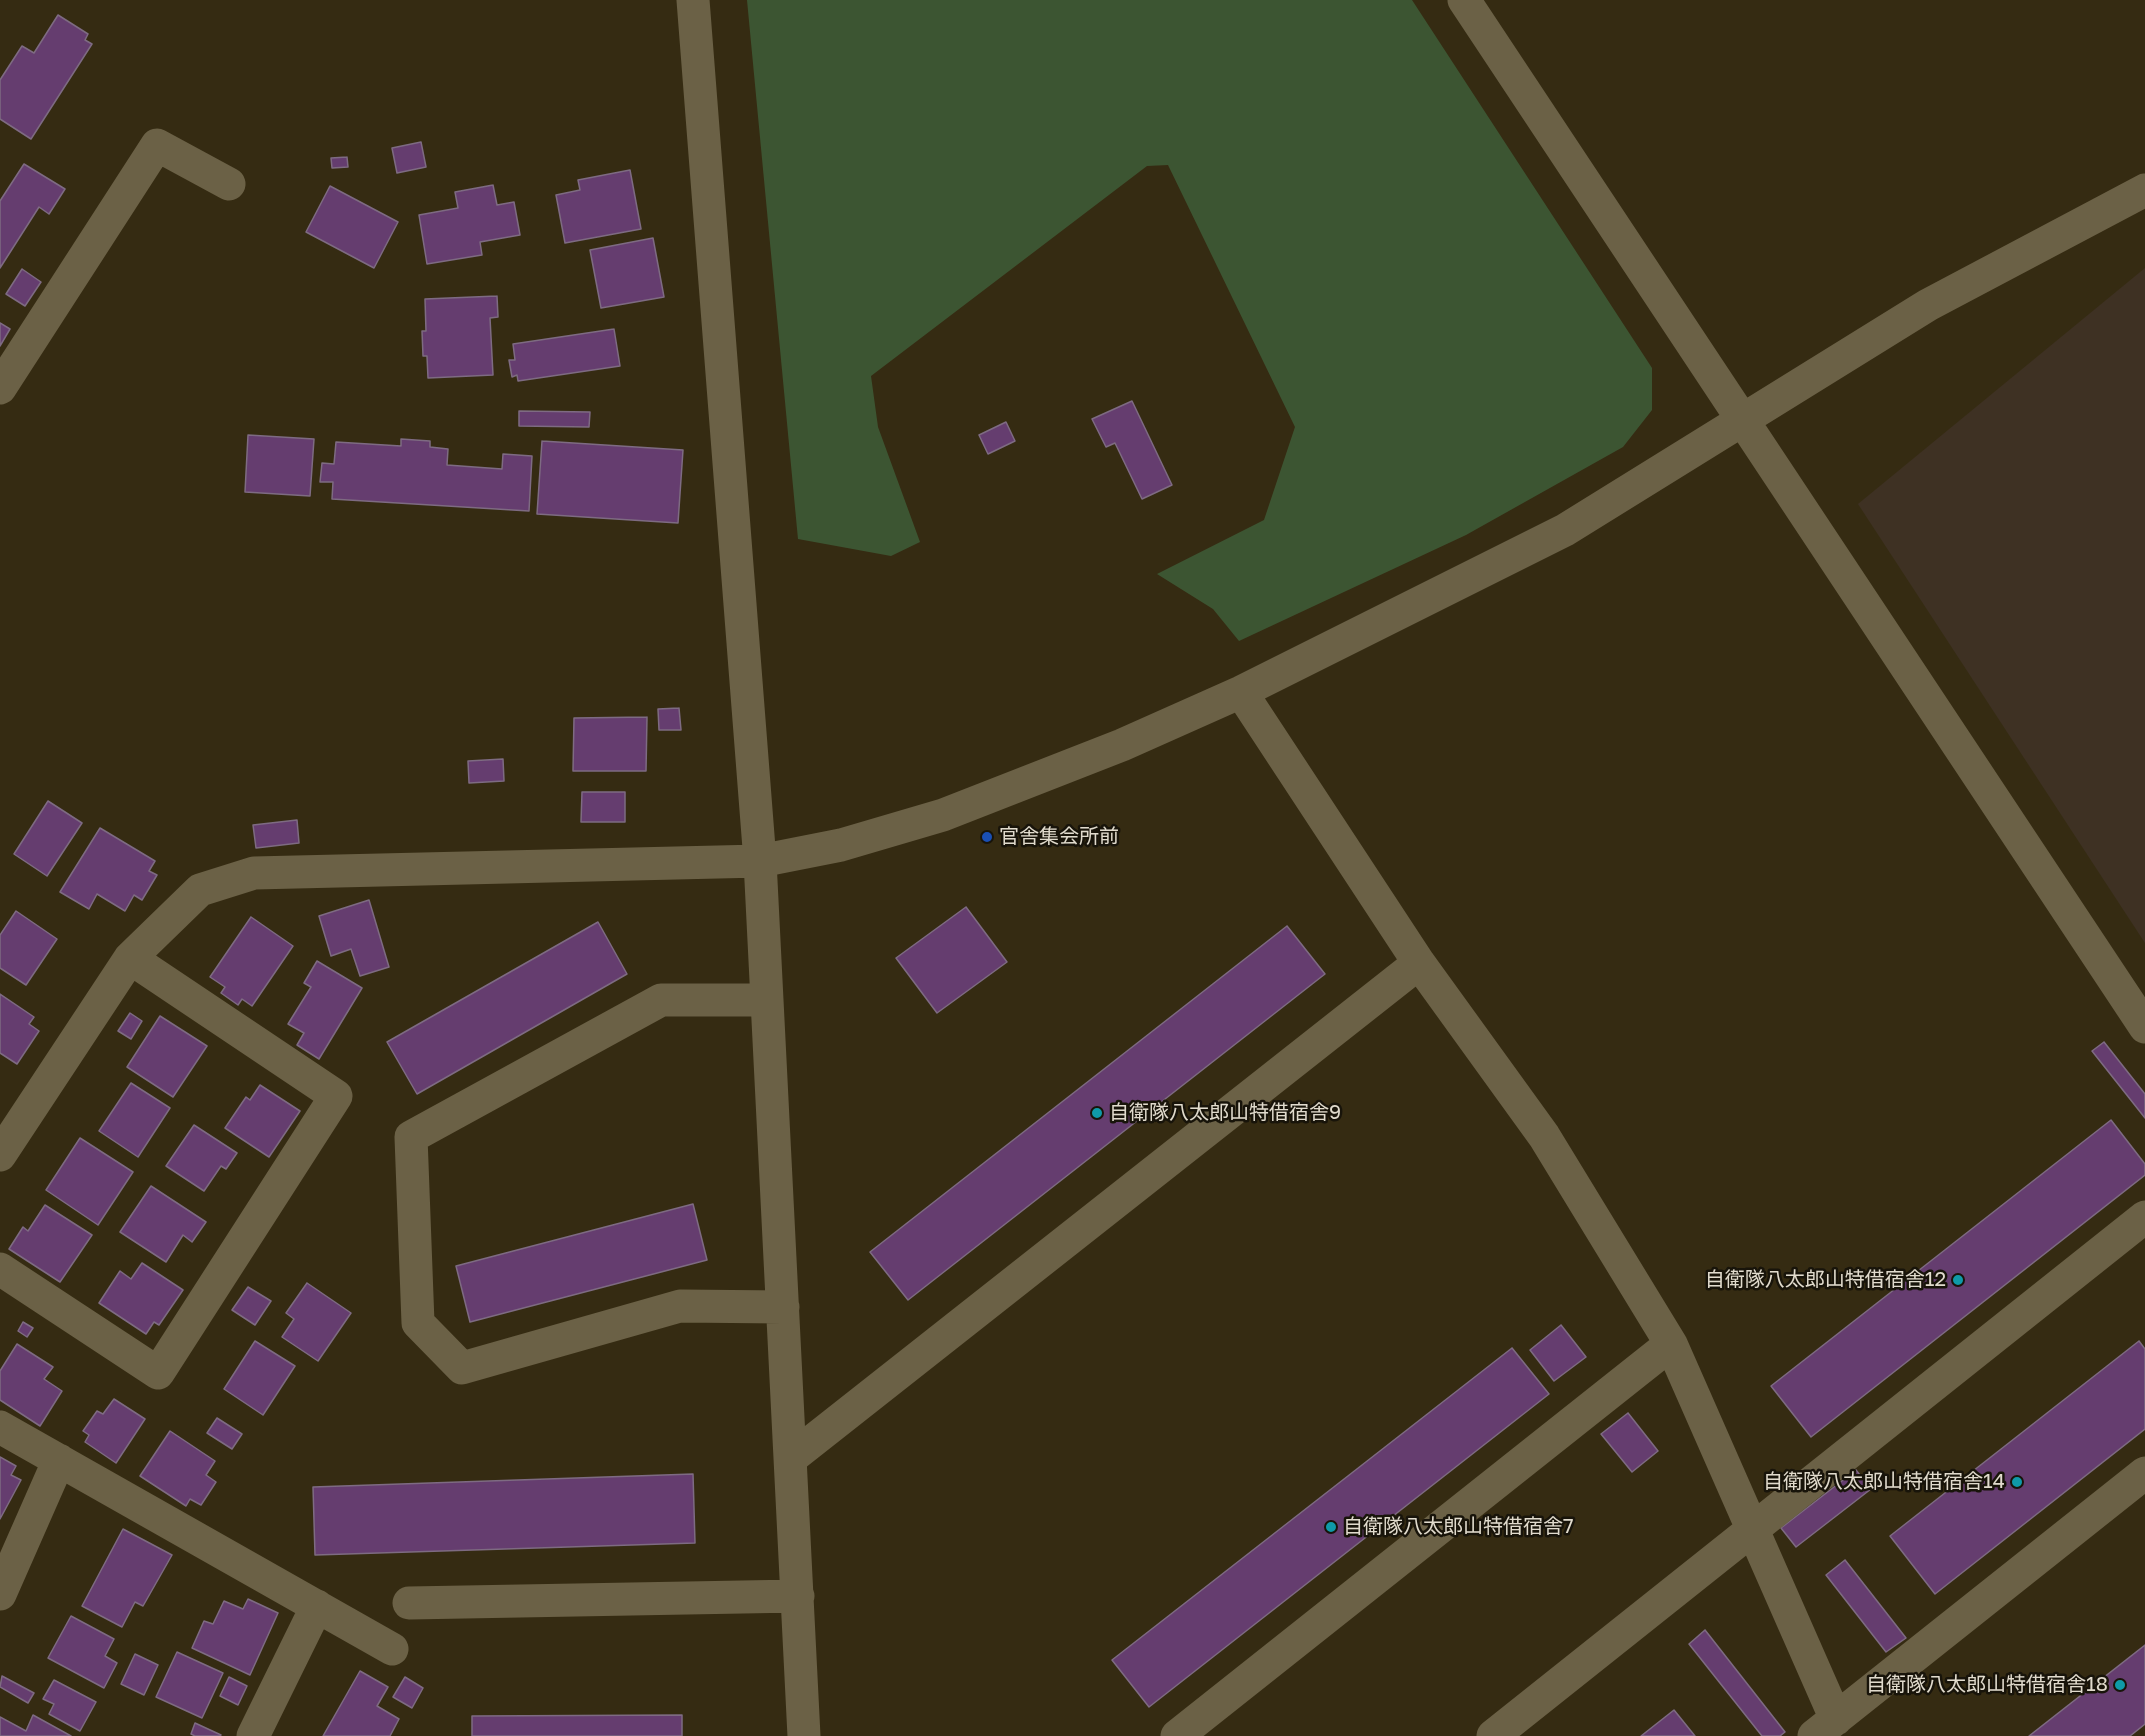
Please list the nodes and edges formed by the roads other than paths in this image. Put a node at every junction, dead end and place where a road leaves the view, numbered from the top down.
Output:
1 (693, 0) edge
2 (1464, 0) edge
3 (229, 184) dead end
4 (2145, 190) edge
5 (0, 388) edge
6 (1742, 420) junction
7 (1241, 692) junction
8 (760, 861) junction
9 (130, 958) junction
10 (1419, 963) junction
11 (767, 1000) junction
12 (2145, 1027) edge
13 (0, 1155) edge
14 (2145, 1217) edge
15 (0, 1269) edge
16 (783, 1307) junction
17 (1671, 1344) junction
18 (0, 1427) edge
19 (791, 1458) junction
20 (59, 1460) junction
21 (2145, 1473) edge
22 (1753, 1529) junction
23 (0, 1594) edge
24 (798, 1596) junction
25 (409, 1603) dead end
26 (317, 1606) junction
27 (392, 1649) dead end
28 (1825, 1727) edge
29 (253, 1736) edge
30 (804, 1736) edge
31 (1177, 1736) edge
32 (1493, 1736) edge

1 - 8 street
2 - 6 street
3 - 5 street
4 - 6 street
6 - 7 street
6 - 12 street
7 - 8 street
7 - 10 street
8 - 9 street
8 - 11 street
9 - 13 street
9 - 15 street
10 - 17 street
10 - 19 street
11 - 16 street
11 - 16 street
14 - 22 street
16 - 19 street
17 - 22 street
17 - 31 street
18 - 20 street
19 - 24 street
20 - 23 street
20 - 26 street
21 - 28 street
22 - 28 street
22 - 32 street
24 - 25 street
24 - 30 street
26 - 27 street
26 - 29 street

